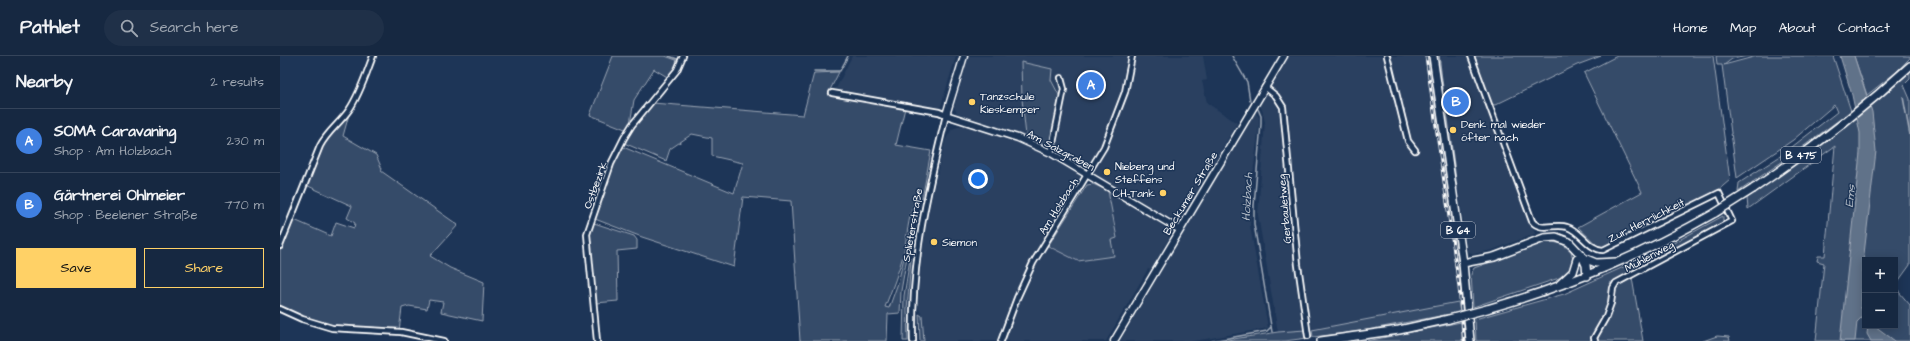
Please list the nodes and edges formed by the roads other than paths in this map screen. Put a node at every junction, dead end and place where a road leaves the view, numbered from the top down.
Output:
1 (373, 56) edge
2 (683, 56) edge
3 (964, 56) edge
4 (1132, 56) edge
5 (1284, 56) edge
6 (1388, 56) edge
7 (1433, 56) edge
8 (1471, 56) edge
9 (1910, 66) edge
10 (1061, 78) dead end
11 (1265, 87) junction
12 (832, 93) dead end
13 (946, 115) junction
14 (1415, 150) dead end
15 (1051, 153) junction
16 (1088, 175) junction
17 (1726, 208) joint
18 (1180, 230) junction
19 (280, 246) edge
20 (1580, 258) junction
21 (1622, 261) junction
22 (1463, 263) junction
23 (1587, 276) junction
24 (1553, 289) junction
25 (280, 309) edge
26 (1308, 336) dead end
27 (444, 341) edge
28 (597, 341) edge
29 (912, 341) edge
30 (1001, 341) edge
31 (1114, 341) edge
32 (1321, 341) edge
33 (1470, 341) edge
34 (1595, 341) edge

1 - 19 street
2 - 28 street, Ostbezirk
3 - 13 street, Splieterstraße
4 - 16 street, Am Holzbach
5 - 11 street, Beckumer Straße
6 - 14 street
7 - 22 main road, B 64
8 - 17 street, Zur Herrlichkeit
9 - 21 main road, B 475, bridge
10 - 15 street
11 - 18 street, Beckumer Straße
11 - 26 street, Gerbauletweg
12 - 13 street
13 - 15 street, Am Salzgraben
13 - 29 street, Splieterstraße
15 - 16 street, Am Salzgraben
16 - 18 street, Am Salzgraben
16 - 30 street, Am Holzbach
17 - 34 street, Mühlenweg
18 - 31 street, Beckumer Straße
20 - 21 main road
20 - 22 main road
20 - 23 main road
20 - 24 main road
21 - 23 main road, B 475
22 - 33 main road, B 64
23 - 24 main road, B 475
24 - 32 main road, B 475, bridge
25 - 27 street

